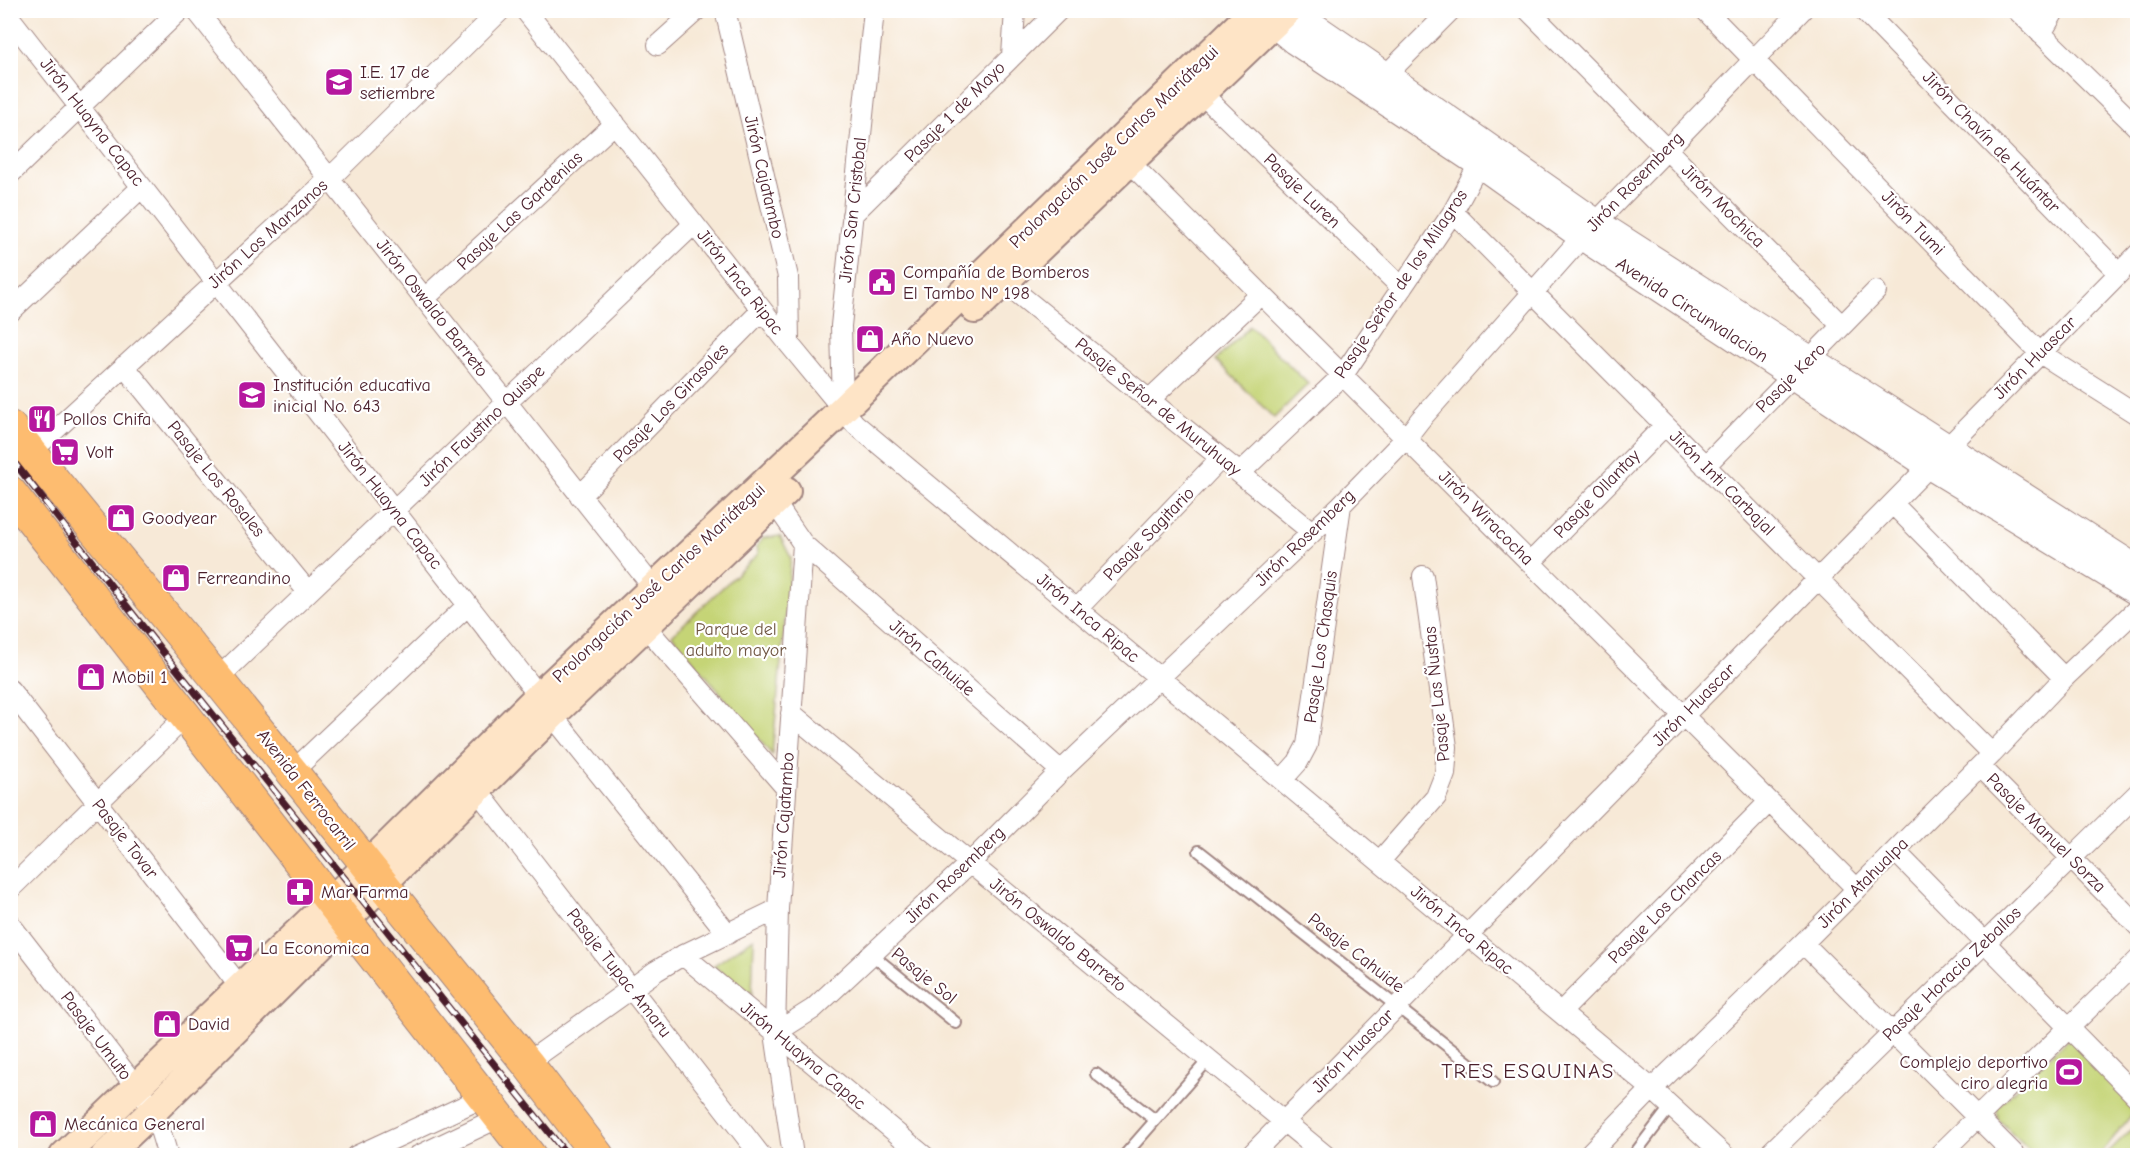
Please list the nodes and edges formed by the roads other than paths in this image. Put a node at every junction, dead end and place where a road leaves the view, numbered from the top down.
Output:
1 (180, 10) edge
2 (196, 10) edge
3 (501, 10) edge
4 (525, 10) edge
5 (697, 10) edge
6 (725, 10) edge
7 (874, 10) edge
8 (1015, 10) edge
9 (1059, 10) edge
10 (1451, 10) edge
11 (1528, 10) edge
12 (1705, 10) edge
13 (1802, 10) edge
14 (1863, 10) edge
15 (2017, 10) edge
16 (2055, 10) edge
17 (1273, 13) edge
18 (10, 18) edge
19 (2041, 34) junction
20 (658, 45) dead end
21 (1012, 56) junction
22 (1754, 59) junction
23 (1386, 75) junction
24 (1202, 94) junction
25 (80, 107) junction
26 (615, 123) junction
27 (2138, 128) edge
28 (1666, 149) junction
29 (1122, 155) junction
30 (1479, 164) junction
31 (10, 174) edge
32 (329, 179) junction
33 (142, 187) junction
34 (1453, 212) junction
35 (852, 215) junction
36 (694, 224) junction
37 (1589, 230) junction
38 (2138, 254) edge
39 (2119, 273) junction
40 (215, 281) junction
41 (1004, 282) junction
42 (1402, 288) junction
43 (1876, 291) dead end
44 (1532, 292) junction
45 (1261, 294) junction
46 (424, 299) junction
47 (762, 310) junction
48 (10, 312) edge
49 (1842, 326) junction
50 (789, 344) junction
51 (2040, 353) junction
52 (124, 366) junction
53 (1801, 368) junction
54 (1342, 375) junction
55 (1149, 400) junction
56 (507, 403) junction
57 (2138, 415) edge
58 (849, 417) junction
59 (1665, 425) junction
60 (10, 427) edge
61 (1406, 438) junction
62 (1947, 447) junction
63 (30, 452) junction
64 (1221, 458) junction
65 (1705, 466) junction
66 (1929, 466) junction
67 (1240, 473) junction
68 (10, 492) edge
69 (769, 494) junction
70 (580, 496) junction
71 (1893, 504) junction
72 (1341, 505) junction
73 (394, 510) junction
74 (1312, 532) junction
75 (803, 544) junction
76 (1530, 563) junction
77 (2138, 569) edge
78 (1423, 576) dead end
79 (1818, 579) junction
80 (308, 592) junction
81 (2138, 593) edge
82 (661, 597) junction
83 (468, 605) junction
84 (2138, 608) edge
85 (1077, 609) junction
86 (638, 619) junction
87 (1160, 678) junction
88 (2064, 678) junction
89 (217, 679) junction
90 (10, 690) edge
91 (546, 705) junction
92 (791, 712) junction
93 (186, 716) junction
94 (1683, 716) junction
95 (1986, 760) junction
96 (1061, 771) junction
97 (292, 772) junction
98 (1282, 780) junction
99 (786, 788) junction
100 (477, 790) junction
101 (2138, 793) edge
102 (1769, 802) junction
103 (98, 803) junction
104 (1199, 850) dead end
105 (1895, 851) junction
106 (2071, 858) junction
107 (1380, 861) junction
108 (970, 863) junction
109 (374, 875) junction
110 (10, 888) edge
111 (1857, 889) junction
112 (778, 909) junction
113 (338, 910) junction
114 (10, 924) edge
115 (2138, 926) edge
116 (728, 934) junction
117 (1468, 934) junction
118 (1803, 943) junction
119 (1985, 943) junction
120 (871, 954) junction
121 (683, 956) junction
122 (2138, 960) edge
123 (240, 987) junction
124 (631, 989) junction
125 (1397, 1006) junction
126 (1561, 1012) junction
127 (956, 1023) dead end
128 (2068, 1028) junction
129 (1893, 1032) junction
130 (775, 1033) junction
131 (1209, 1059) junction
132 (527, 1063) junction
133 (1096, 1074) dead end
134 (1493, 1082) dead end
135 (135, 1087) junction
136 (1652, 1089) junction
137 (2138, 1098) edge
138 (1671, 1106) junction
139 (492, 1107) junction
140 (154, 1110) junction
141 (1977, 1117) junction
142 (1155, 1120) junction
143 (1284, 1121) junction
144 (64, 1155) edge
145 (105, 1155) edge
146 (168, 1155) edge
147 (356, 1155) edge
148 (420, 1155) edge
149 (530, 1155) edge
150 (598, 1155) edge
151 (761, 1155) edge
152 (793, 1155) edge
153 (924, 1155) edge
154 (1124, 1155) edge
155 (1250, 1155) edge
156 (1326, 1155) edge
157 (1587, 1155) edge
158 (1633, 1155) edge
159 (1725, 1155) edge
160 (1767, 1155) edge
161 (1938, 1155) edge
162 (2016, 1155) edge

1 - 25 street
2 - 32 street, Jirón Oswaldo Barreto
3 - 32 street, Jirón Los Manzanos
4 - 26 street, Jirón Inca Ripac
5 - 20 street
6 - 50 street, Jirón Cajatambo
7 - 35 street, Jirón San Cristobal
8 - 21 street
9 - 21 street, Pasaje 1 de Mayo
10 - 23 street
11 - 28 street, Jirón Mochica
12 - 22 street, Jirón Tumi
13 - 22 street, Jirón Rosemberg
14 - 39 street, Jirón Chavín de Huántar
15 - 19 street
16 - 19 street
17 - 23 street, Avenida Circunvalacion
17 - 24 main road, Prolongación José Carlos Mariátegui
17 - 29 main road, Prolongación José Carlos Mariátegui
17 - 30 street, Avenida Circunvalacion
18 - 25 street, Jirón Huayna Capac
19 - 27 street
21 - 35 street, Pasaje 1 de Mayo
22 - 28 street, Jirón Rosemberg
22 - 51 street, Jirón Tumi
23 - 37 street, Avenida Circunvalacion
24 - 29 main road, Prolongación José Carlos Mariátegui
24 - 42 street, Pasaje Luren
25 - 31 street
25 - 33 street, Jirón Huayna Capac
26 - 36 street, Jirón Inca Ripac
26 - 46 street, Pasaje Las Gardenias
28 - 37 street, Jirón Rosemberg
28 - 49 street, Jirón Mochica
29 - 41 main road, Prolongación José Carlos Mariátegui
29 - 45 street, Jirón Wiracocha
29 - 58 main road, Prolongación José Carlos Mariátegui
30 - 34 street, Pasaje Señor de los Milagros
30 - 37 street, Avenida Circunvalacion
32 - 40 street, Jirón Los Manzanos
32 - 46 street, Jirón Oswaldo Barreto
33 - 40 street, Jirón Huayna Capac
33 - 48 street
34 - 42 street, Pasaje Señor de los Milagros
34 - 44 street, Jirón Inti Carbajal
35 - 58 street, Jirón San Cristobal
36 - 47 street, Jirón Inca Ripac
36 - 56 street, Jirón Faustino Quispe
37 - 44 street, Jirón Rosemberg
37 - 53 street, Avenida Circunvalacion
38 - 39 street, Jirón Huascar
39 - 51 street, Jirón Huascar
40 - 52 street, Jirón Los Manzanos
40 - 73 street, Jirón Huayna Capac
41 - 55 street, Pasaje Señor de Muruhuay
41 - 58 main road, Prolongación José Carlos Mariátegui
42 - 54 street, Pasaje Señor de los Milagros
43 - 49 street, Pasaje Kero
44 - 59 street, Jirón Inti Carbajal
44 - 61 street, Jirón Rosemberg
45 - 54 street, Jirón Wiracocha
45 - 55 street
46 - 56 street, Jirón Oswaldo Barreto
47 - 50 street, Jirón Inca Ripac
47 - 70 street, Pasaje Los Girasoles
49 - 53 street, Pasaje Kero
50 - 58 street, Jirón Inca Ripac
51 - 57 street, Jirón Tumi
51 - 62 street, Jirón Huascar
52 - 63 street, Jirón Los Manzanos
52 - 80 street, Pasaje Los Rosales
53 - 62 street, Avenida Circunvalacion
53 - 65 street, Pasaje Kero
53 - 66 street, Avenida Circunvalacion
54 - 61 street, Jirón Wiracocha
54 - 67 street, Pasaje Señor de los Milagros
55 - 64 street, Pasaje Señor de Muruhuay
56 - 70 street, Jirón Oswaldo Barreto
56 - 73 street, Jirón Faustino Quispe
58 - 69 main road, Prolongación José Carlos Mariátegui
58 - 85 street, Jirón Inca Ripac
59 - 65 street, Jirón Inti Carbajal
59 - 76 street, Pasaje Ollantay
60 - 63 main road, Avenida Ferrocarril
61 - 72 street, Jirón Rosemberg
61 - 76 street, Jirón Wiracocha
62 - 66 street, Jirón Huascar
62 - 77 street, Avenida Circunvalacion
63 - 89 main road, Avenida Ferrocarril
64 - 67 street, Pasaje Señor de Muruhuay
64 - 85 street, Pasaje Sagitario
65 - 79 street, Jirón Inti Carbajal
66 - 71 street, Jirón Huascar
66 - 81 street, Avenida Circunvalacion
67 - 74 street, Pasaje Señor de Muruhuay
68 - 93 main road
69 - 75 street
69 - 82 main road, Prolongación José Carlos Mariátegui
70 - 82 street, Jirón Oswaldo Barreto
71 - 79 street, Jirón Huascar
71 - 88 street
72 - 74 street, Jirón Rosemberg
72 - 98 street, Pasaje Los Chasquis
73 - 80 street, Jirón Faustino Quispe
73 - 83 street, Jirón Huayna Capac
74 - 87 street, Jirón Rosemberg
75 - 92 street, Jirón Cajatambo
75 - 96 street, Jirón Cahuide
76 - 94 street, Jirón Wiracocha
78 - 107 street, Pasaje Las Ñustas
79 - 94 street, Jirón Huascar
79 - 95 street, Jirón Inti Carbajal
80 - 89 street, Jirón Faustino Quispe
82 - 86 main road, Prolongación José Carlos Mariátegui
83 - 91 street, Jirón Huayna Capac
83 - 97 street
84 - 88 street, Jirón Atahualpa
85 - 87 street, Jirón Inca Ripac
86 - 91 main road, Prolongación José Carlos Mariátegui
86 - 99 street
87 - 96 street, Jirón Rosemberg
87 - 98 street, Jirón Inca Ripac
88 - 95 street, Jirón Atahualpa
89 - 97 main road, Avenida Ferrocarril
90 - 103 street, Pasaje Tovar
91 - 100 main road, Prolongación José Carlos Mariátegui
91 - 109 main road, Prolongación José Carlos Mariátegui
91 - 116 street, Jirón Huayna Capac
92 - 99 street, Jirón Cajatambo
92 - 108 street, Jirón Oswaldo Barreto
93 - 103 street
93 - 113 main road
94 - 102 street, Jirón Wiracocha
94 - 117 street, Jirón Huascar
95 - 105 street, Jirón Atahualpa
95 - 106 street, Pasaje Manuel Sorza
96 - 108 street, Jirón Rosemberg
97 - 109 main road, Avenida Ferrocarril
98 - 107 street, Jirón Inca Ripac
99 - 112 street, Jirón Cajatambo
100 - 109 main road, Prolongación José Carlos Mariátegui
100 - 124 street, Pasaje Tupac Amaru
101 - 106 street, Pasaje Horacio Zeballos
102 - 111 street, Jirón Wiracocha
102 - 126 street, Pasaje Los Chancas
103 - 110 street
103 - 123 street, Pasaje Tovar
104 - 125 lane, Pasaje Cahuide
105 - 111 street, Jirón Atahualpa
105 - 119 street
106 - 115 street, Pasaje Manuel Sorza
106 - 119 street, Pasaje Horacio Zeballos
107 - 117 street, Jirón Inca Ripac
108 - 120 street, Jirón Rosemberg
108 - 131 street, Jirón Oswaldo Barreto
109 - 113 main road, Prolongación José Carlos Mariátegui
109 - 132 main road, Avenida Ferrocarril
111 - 118 street, Jirón Atahualpa
112 - 116 street
112 - 130 street, Jirón Cajatambo
113 - 123 main road, Prolongación José Carlos Mariátegui
113 - 139 main road
113 - 140 main road, Prolongación José Carlos Mariátegui
114 - 135 street, Pasaje Umuto
116 - 121 street
117 - 125 street, Jirón Huascar
117 - 126 street, Jirón Inca Ripac
118 - 129 street
118 - 136 street, Jirón Atahualpa
119 - 128 street
119 - 129 street, Pasaje Horacio Zeballos
120 - 127 lane, Pasaje Sol
120 - 130 street, Jirón Rosemberg
121 - 124 street
121 - 130 street, Jirón Huayna Capac
122 - 128 street
123 - 135 main road, Prolongación José Carlos Mariátegui
124 - 132 street
124 - 151 street, Pasaje Tupac Amaru
125 - 134 lane, Pasaje Cahuide
125 - 143 street, Jirón Huascar
126 - 136 street, Jirón Inca Ripac
128 - 137 street
128 - 141 street
129 - 141 street
129 - 160 street, Pasaje Horacio Zeballos
130 - 152 street, Jirón Cajatambo
130 - 153 street, Jirón Huayna Capac
131 - 142 lane
131 - 143 street, Jirón Oswaldo Barreto
132 - 150 main road, Avenida Ferrocarril
133 - 142 lane
135 - 140 street, Pasaje Umuto
135 - 144 main road, Prolongación José Carlos Mariátegui
136 - 138 street, Jirón Inca Ripac
136 - 157 street, Jirón Atahualpa
138 - 158 lane
138 - 159 street, Jirón Inca Ripac
139 - 147 street
139 - 148 street
139 - 149 main road
140 - 145 main road, Prolongación José Carlos Mariátegui
140 - 146 street, Pasaje Umuto
141 - 161 street
141 - 162 street
142 - 154 lane
143 - 155 street, Jirón Huascar
143 - 156 street, Jirón Oswaldo Barreto

